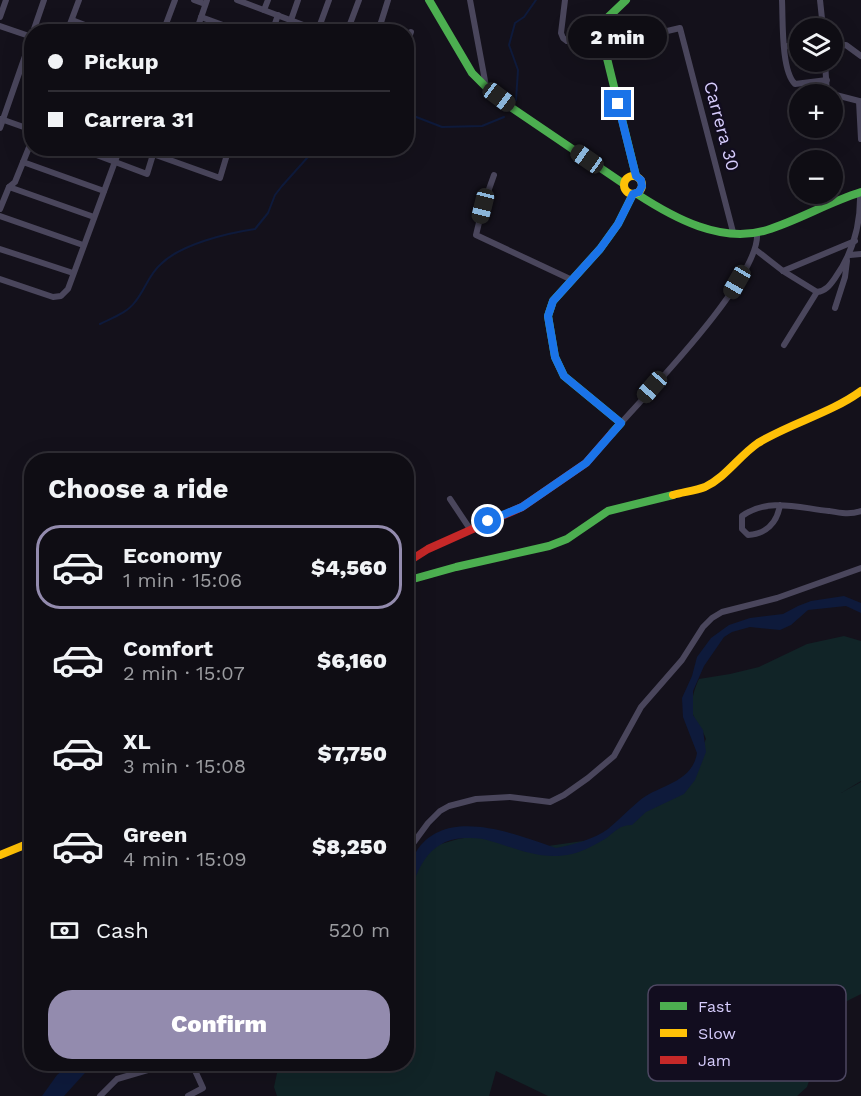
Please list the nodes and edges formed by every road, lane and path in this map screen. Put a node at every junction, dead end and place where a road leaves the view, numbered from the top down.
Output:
1 (6, 0) edge
2 (44, 0) edge
3 (79, 0) edge
4 (175, 0) edge
5 (194, 0) edge
6 (237, 0) edge
7 (268, 0) edge
8 (298, 0) edge
9 (329, 0) edge
10 (359, 0) edge
11 (388, 0) edge
12 (429, 0) edge
13 (470, 0) edge
14 (565, 0) edge
15 (626, 0) edge
16 (782, 0) edge
17 (820, 0) edge
18 (206, 2) edge
19 (264, 10) junction
20 (278, 15) junction
21 (0, 17) edge
22 (201, 17) junction
23 (822, 18) edge
24 (72, 20) junction
25 (291, 20) junction
26 (36, 24) edge
27 (70, 24) edge
28 (82, 24) edge
29 (166, 24) edge
30 (199, 24) edge
31 (220, 24) edge
32 (275, 24) edge
33 (302, 24) edge
34 (322, 24) edge
35 (350, 24) edge
36 (380, 24) edge
37 (0, 26) edge
38 (24, 35) edge
39 (843, 45) edge
40 (603, 46) junction
41 (785, 46) junction
42 (789, 46) edge
43 (24, 56) edge
44 (861, 56) edge
45 (826, 72) edge
46 (827, 80) junction
47 (827, 84) edge
48 (486, 87) junction
49 (843, 97) edge
50 (860, 100) edge
51 (1, 119) edge
52 (24, 127) edge
53 (0, 128) edge
54 (861, 139) edge
55 (25, 156) edge
56 (99, 156) edge
57 (117, 156) edge
58 (152, 156) edge
59 (166, 156) edge
60 (227, 156) edge
61 (23, 162) junction
62 (115, 162) junction
63 (494, 174) dead end
64 (629, 179) junction
65 (9, 187) junction
66 (104, 190) junction
67 (635, 192) junction
68 (861, 192) edge
69 (861, 197) edge
70 (843, 198) edge
71 (843, 199) edge
72 (827, 204) edge
73 (0, 209) edge
74 (0, 216) edge
75 (94, 217) junction
76 (861, 220) edge
77 (733, 232) junction
78 (757, 233) junction
79 (855, 241) junction
80 (83, 245) junction
81 (0, 249) edge
82 (756, 250) junction
83 (861, 254) edge
84 (849, 258) junction
85 (783, 271) junction
86 (74, 273) junction
87 (0, 279) edge
88 (570, 279) junction
89 (817, 292) junction
90 (835, 308) dead end
91 (784, 345) dead end
92 (861, 391) edge
93 (621, 423) junction
94 (450, 499) dead end
95 (780, 505) junction
96 (861, 511) edge
97 (470, 529) junction
98 (414, 558) edge
99 (861, 568) edge
100 (414, 579) edge
101 (414, 842) edge
102 (24, 845) edge
103 (0, 855) edge
104 (144, 1071) edge
105 (195, 1071) edge
106 (100, 1096) edge
107 (188, 1096) edge

1 - 21 street
2 - 26 street
3 - 24 street
4 - 29 street
5 - 18 street
6 - 19 street
7 - 19 street
8 - 25 street
9 - 34 street
10 - 35 street
11 - 36 street
12 - 48 street
13 - 48 street
14 - 40 street
15 - 40 street
16 - 41 street
17 - 23 street
18 - 22 street
19 - 20 street
20 - 25 street
20 - 32 street
22 - 30 street
22 - 31 street
24 - 27 street
24 - 28 street
25 - 33 street
37 - 38 street
39 - 44 street
40 - 64 street
40 - 77 street, Carrera 30
41 - 42 street
41 - 46 street
43 - 51 street
45 - 46 street
46 - 47 street
48 - 64 street
49 - 50 street
50 - 54 street
51 - 52 street
51 - 53 street
55 - 61 street
56 - 62 street
57 - 62 street
58 - 62 street
59 - 60 street
61 - 65 street
61 - 66 street
62 - 66 street
63 - 88 street
64 - 67 street
64 - 67 street
65 - 73 street
65 - 75 street
66 - 75 street
67 - 77 street
67 - 88 street
68 - 69 street
68 - 70 street
69 - 71 street
69 - 76 street
72 - 78 street
74 - 80 street
75 - 80 street
76 - 79 street
77 - 78 street
78 - 82 street
79 - 84 street
79 - 85 street
80 - 86 street
81 - 86 street
82 - 85 street
82 - 93 street
83 - 84 street
84 - 89 street
84 - 90 street
85 - 89 street
86 - 87 street
88 - 93 street
89 - 91 street
92 - 100 street
93 - 97 street
94 - 97 street
95 - 95 street
95 - 96 street
97 - 98 street
99 - 101 street
102 - 103 street
104 - 106 street
105 - 107 street

